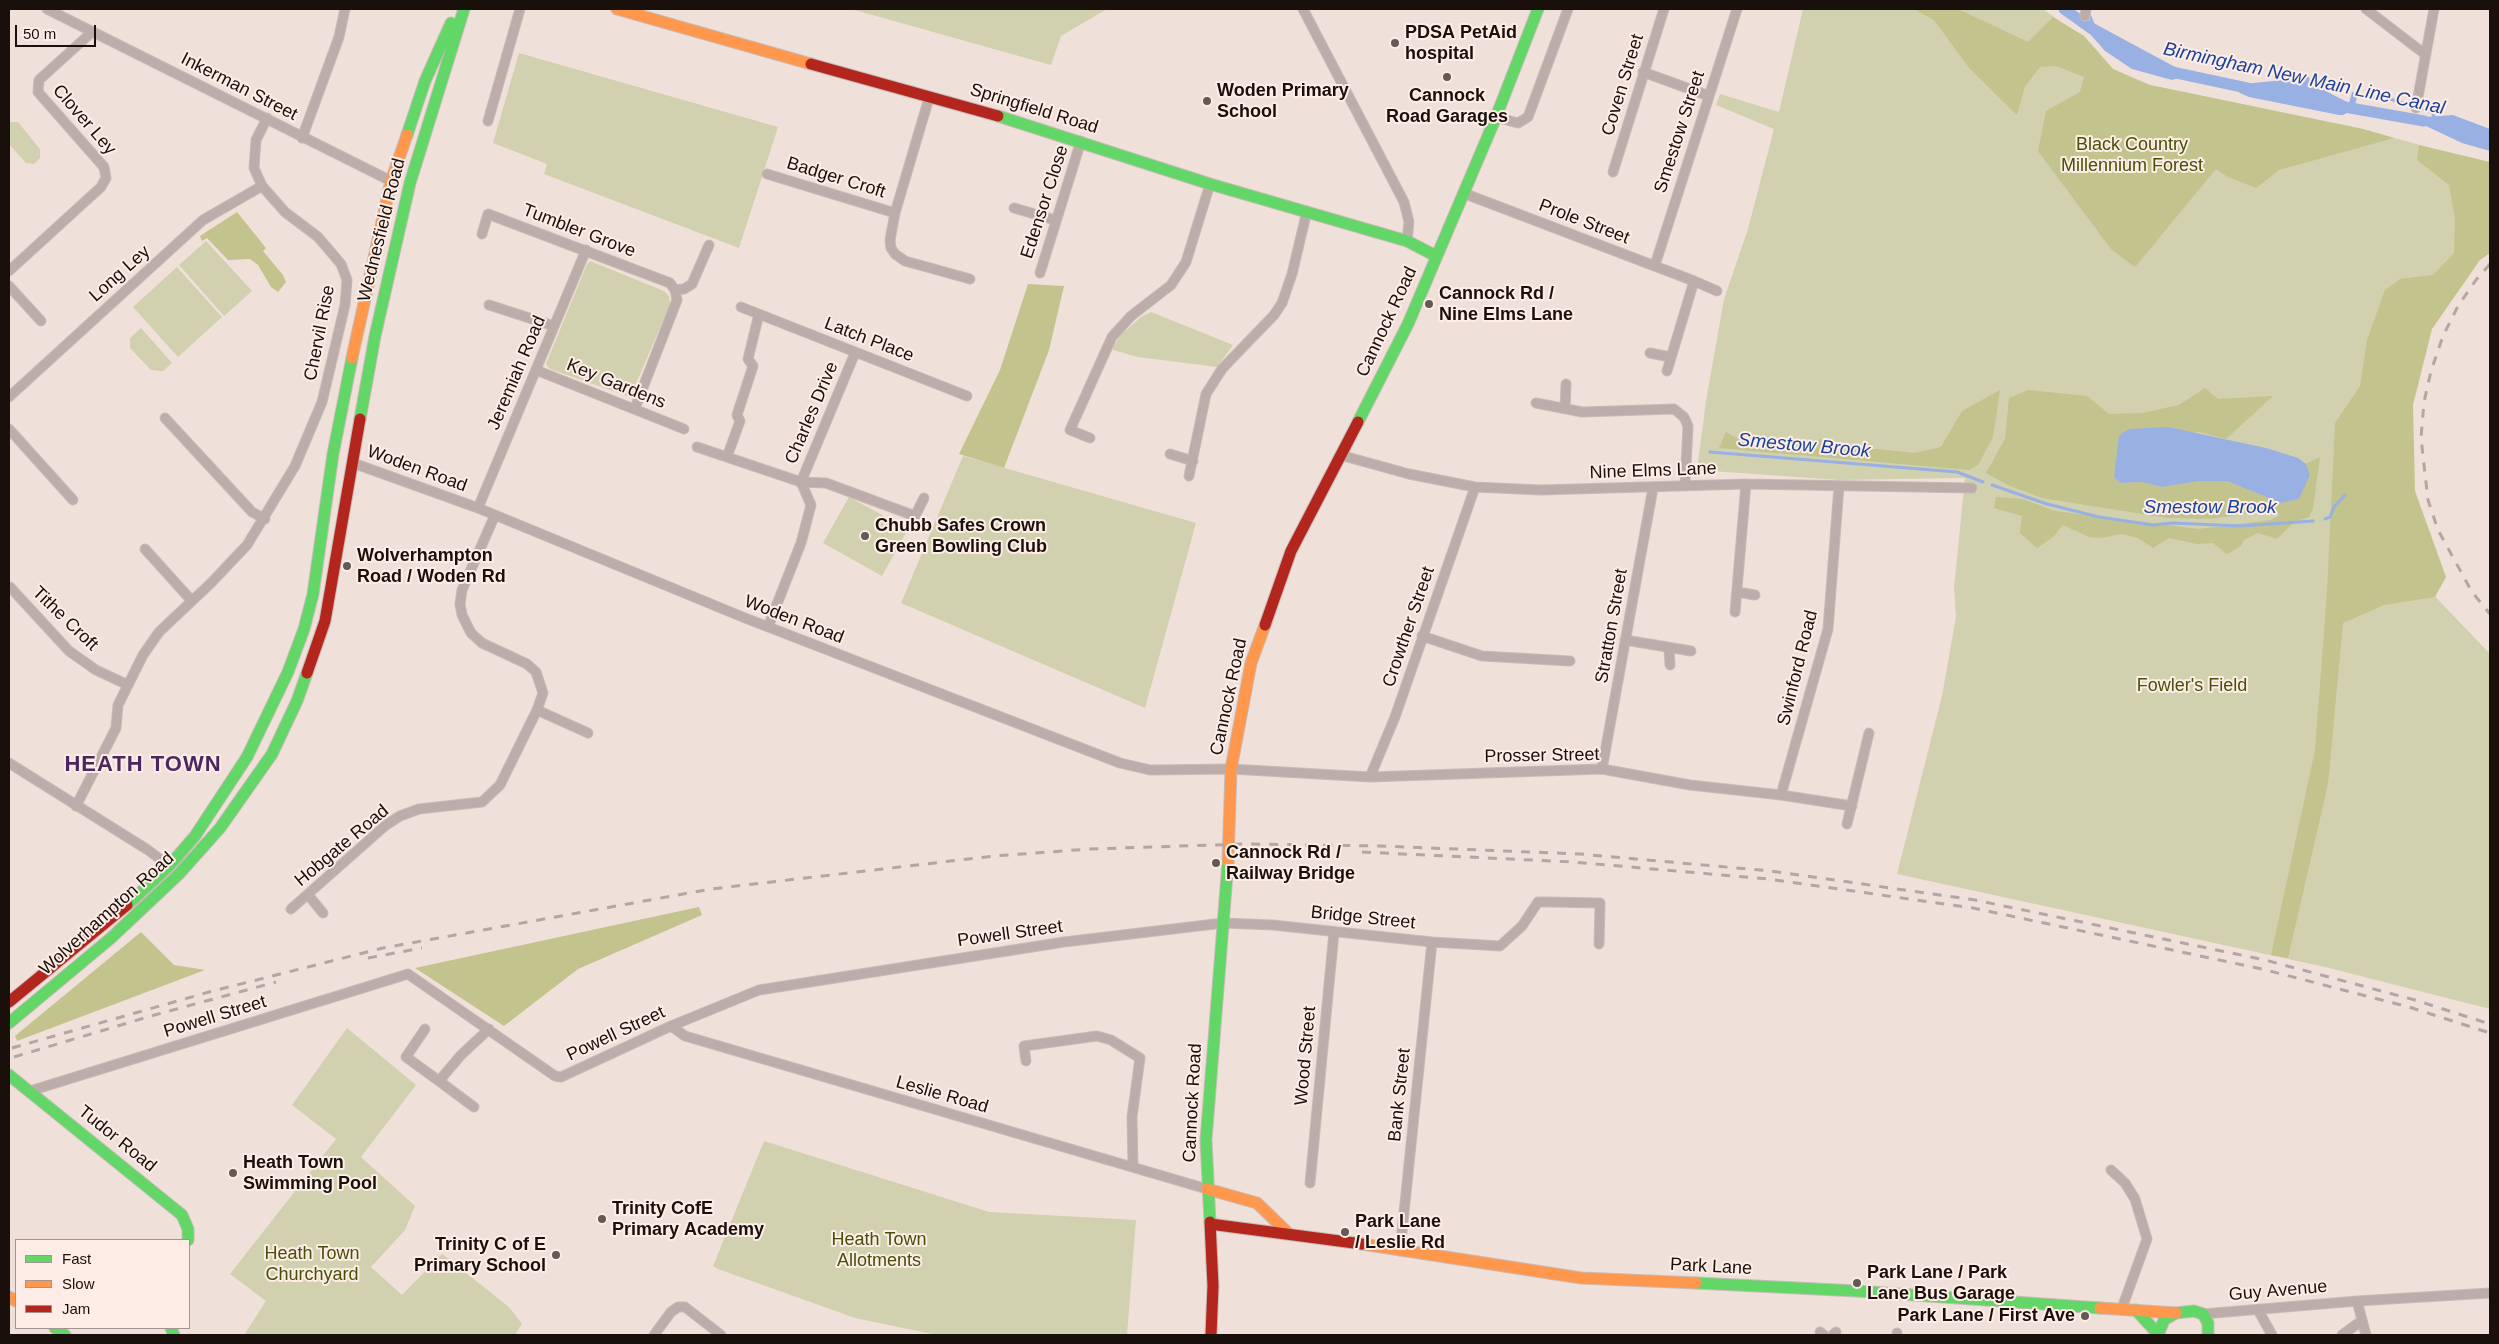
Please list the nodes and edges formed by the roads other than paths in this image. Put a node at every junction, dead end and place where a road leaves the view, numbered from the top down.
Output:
1 (47, 9) edge
2 (345, 9) edge
3 (458, 9) edge
4 (464, 9) edge
5 (520, 9) edge
6 (616, 9) edge
7 (1304, 9) edge
8 (1538, 9) edge
9 (1568, 9) edge
10 (1664, 9) edge
11 (1737, 9) edge
12 (2366, 9) edge
13 (2434, 9) edge
14 (92, 32) junction
15 (2426, 55) junction
16 (1643, 72) junction
17 (1709, 96) junction
18 (929, 98) junction
19 (2416, 108) dead end
20 (1496, 117) junction
21 (268, 118) junction
22 (488, 121) dead end
23 (302, 138) junction
24 (1081, 141) junction
25 (1613, 172) dead end
26 (766, 174) dead end
27 (391, 182) junction
28 (410, 183) junction
29 (1210, 184) junction
30 (262, 186) junction
31 (1463, 193) junction
32 (1014, 208) dead end
33 (1307, 211) junction
34 (896, 213) junction
35 (1055, 220) junction
36 (482, 234) dead end
37 (1407, 241) junction
38 (709, 246) dead end
39 (586, 250) junction
40 (1436, 256) junction
41 (1655, 265) junction
42 (9, 271) edge
43 (1040, 273) dead end
44 (970, 279) dead end
45 (1694, 281) junction
46 (9, 286) edge
47 (675, 290) junction
48 (1717, 291) dead end
49 (489, 305) dead end
50 (741, 307) dead end
51 (760, 314) junction
52 (41, 321) dead end
53 (554, 326) junction
54 (855, 353) junction
55 (1650, 353) dead end
56 (1670, 357) junction
57 (536, 370) junction
58 (1667, 371) dead end
59 (1566, 384) dead end
60 (967, 396) dead end
61 (9, 397) edge
62 (1536, 403) dead end
63 (636, 408) junction
64 (1565, 409) junction
65 (166, 418) dead end
66 (9, 428) edge
67 (684, 429) dead end
68 (1090, 438) dead end
69 (697, 447) dead end
70 (333, 454) junction
71 (1170, 454) dead end
72 (1340, 456) junction
73 (727, 457) junction
74 (1193, 461) junction
75 (352, 463) junction
76 (1189, 476) dead end
77 (801, 482) junction
78 (1746, 484) junction
79 (1685, 485) junction
80 (1839, 486) junction
81 (1475, 488) junction
82 (1653, 488) junction
83 (1972, 488) dead end
84 (924, 498) dead end
85 (73, 500) dead end
86 (478, 508) junction
87 (495, 515) junction
88 (265, 519) junction
89 (145, 549) dead end
90 (10, 587) edge
91 (1737, 592) junction
92 (1755, 595) dead end
93 (191, 600) junction
94 (1735, 612) dead end
95 (768, 627) junction
96 (1422, 636) junction
97 (1625, 640) junction
98 (1669, 649) junction
99 (1691, 651) dead end
100 (1570, 661) dead end
101 (1670, 664) dead end
102 (128, 685) junction
103 (537, 710) junction
104 (588, 733) dead end
105 (1869, 733) dead end
106 (9, 763) edge
107 (1231, 769) junction
108 (1602, 769) junction
109 (1370, 777) junction
110 (1781, 795) junction
111 (76, 806) junction
112 (1852, 806) junction
113 (1847, 824) dead end
114 (169, 866) junction
115 (179, 874) junction
116 (309, 896) junction
117 (291, 909) dead end
118 (323, 914) dead end
119 (1223, 923) junction
120 (1334, 932) junction
121 (1432, 942) junction
122 (1599, 944) dead end
123 (9, 1002) edge
124 (9, 1023) edge
125 (671, 1026) junction
126 (425, 1029) dead end
127 (490, 1029) junction
128 (1026, 1061) dead end
129 (9, 1075) edge
130 (439, 1080) junction
131 (30, 1091) junction
132 (474, 1106) dead end
133 (1133, 1167) junction
134 (2111, 1170) dead end
135 (1310, 1183) dead end
136 (1207, 1190) junction
137 (1210, 1224) junction
138 (1288, 1233) junction
139 (188, 1239) edge
140 (1400, 1250) junction
141 (2490, 1293) edge
142 (2357, 1301) junction
143 (2122, 1308) junction
144 (2136, 1310) junction
145 (2258, 1310) junction
146 (2176, 1313) junction
147 (2203, 1314) junction
148 (2360, 1322) junction
149 (2158, 1334) edge
150 (654, 1335) edge
151 (721, 1335) edge
152 (1211, 1335) edge
153 (2208, 1335) edge
154 (2272, 1335) edge
155 (2342, 1335) edge
156 (2366, 1335) edge

1 - 14 street, Inkerman Street
2 - 23 street
3 - 27 main road, Wednesfield Road
4 - 28 main road, Wednesfield Road
5 - 22 street
6 - 18 main road, Springfield Road
7 - 37 street
8 - 20 main road, Cannock Road
9 - 20 street
10 - 16 street, Coven Street
11 - 17 street, Smestow Street
12 - 15 street
13 - 15 street
14 - 21 street, Inkerman Street
14 - 42 street, Clover Ley
15 - 19 street
16 - 17 street
16 - 25 street, Coven Street
17 - 41 street, Smestow Street
18 - 24 main road, Springfield Road
18 - 34 street
20 - 31 main road, Cannock Road
21 - 23 street, Inkerman Street
21 - 30 street, Chervil Rise
23 - 27 street, Inkerman Street
24 - 29 main road, Springfield Road
24 - 35 street, Edensor Close
26 - 34 street, Badger Croft
27 - 28 main road
27 - 70 main road, Wednesfield Road
28 - 75 main road, Wednesfield Road
29 - 33 main road, Springfield Road
29 - 68 street
30 - 61 street, Long Ley
30 - 88 street, Chervil Rise
31 - 40 main road, Cannock Road
31 - 41 street, Prole Street
32 - 35 street
33 - 37 main road, Springfield Road
33 - 74 street
34 - 44 street
35 - 43 street, Edensor Close
36 - 39 street, Tumbler Grove
37 - 40 main road, Springfield Road
38 - 47 street
39 - 47 street, Tumbler Grove
39 - 53 street, Jeremiah Road
40 - 72 main road, Cannock Road
41 - 45 street, Prole Street
45 - 48 street, Prole Street
45 - 56 street
46 - 52 street
47 - 63 street
49 - 53 street
50 - 51 street, Latch Place
51 - 54 street, Latch Place
51 - 73 street
53 - 57 street, Jeremiah Road
54 - 60 street, Latch Place
54 - 77 street, Charles Drive
55 - 56 street
56 - 58 street
57 - 63 street, Key Gardens
57 - 86 street, Jeremiah Road
59 - 64 street
62 - 64 street
63 - 67 street, Key Gardens
64 - 79 street
65 - 88 street
66 - 85 street
69 - 73 street
70 - 75 main road
70 - 114 main road, Wolverhampton Road
71 - 74 street
72 - 81 street, Nine Elms Lane
72 - 107 main road, Cannock Road
73 - 77 street
74 - 76 street
75 - 86 street, Woden Road
75 - 115 main road, Wolverhampton Road
77 - 84 street
77 - 95 street, Charles Drive
78 - 79 street, Nine Elms Lane
78 - 80 street, Nine Elms Lane
78 - 91 street
79 - 82 street, Nine Elms Lane
80 - 83 street, Nine Elms Lane
80 - 110 street, Swinford Road
81 - 82 street, Nine Elms Lane
81 - 96 street, Crowther Street
82 - 97 street, Stratton Street
86 - 87 street, Woden Road
87 - 95 street, Woden Road
87 - 103 street, Hobgate Road
88 - 93 street, Chervil Rise
89 - 93 street
90 - 102 street, Tithe Croft
91 - 92 street
91 - 94 street
93 - 102 street, Chervil Rise
95 - 107 street, Woden Road
96 - 100 street
96 - 109 street, Crowther Street
97 - 98 street
97 - 108 street, Stratton Street
98 - 99 street
98 - 101 street
102 - 111 street, Chervil Rise
103 - 104 street
103 - 116 street, Hobgate Road
105 - 112 street
106 - 111 street
107 - 109 street, Prosser Street
107 - 119 main road, Cannock Road
108 - 109 street, Prosser Street
108 - 110 street, Prosser Street
110 - 112 street, Prosser Street
111 - 114 street
112 - 113 street
114 - 115 main road
114 - 123 main road, Wolverhampton Road
115 - 124 main road, Wolverhampton Road
116 - 117 street, Hobgate Road
116 - 118 street
119 - 120 street, Bridge Street
119 - 125 street, Powell Street
119 - 136 main road, Cannock Road
120 - 121 street, Bridge Street
120 - 135 street, Wood Street
121 - 122 street, Bridge Street
121 - 140 street, Bank Street
125 - 127 street, Powell Street
125 - 133 street, Leslie Road
126 - 130 street
127 - 130 street
127 - 131 street, Powell Street
128 - 133 street
129 - 131 main road, Tudor Road
130 - 132 street
131 - 139 main road, Tudor Road
133 - 136 street, Leslie Road
134 - 143 street
136 - 137 main road, Cannock Road
136 - 138 main road
137 - 138 main road, Park Lane
137 - 152 main road, Cannock Road
138 - 140 main road, Park Lane
140 - 143 main road, Park Lane
141 - 142 street, Guy Avenue
142 - 145 street, Guy Avenue
142 - 148 street
143 - 144 main road, Park Lane
144 - 146 main road, Park Lane
144 - 149 main road
145 - 147 street, Guy Avenue
145 - 154 street
146 - 147 main road, Park Lane
146 - 149 main road
147 - 153 main road
148 - 155 street
148 - 156 street
150 - 151 street

